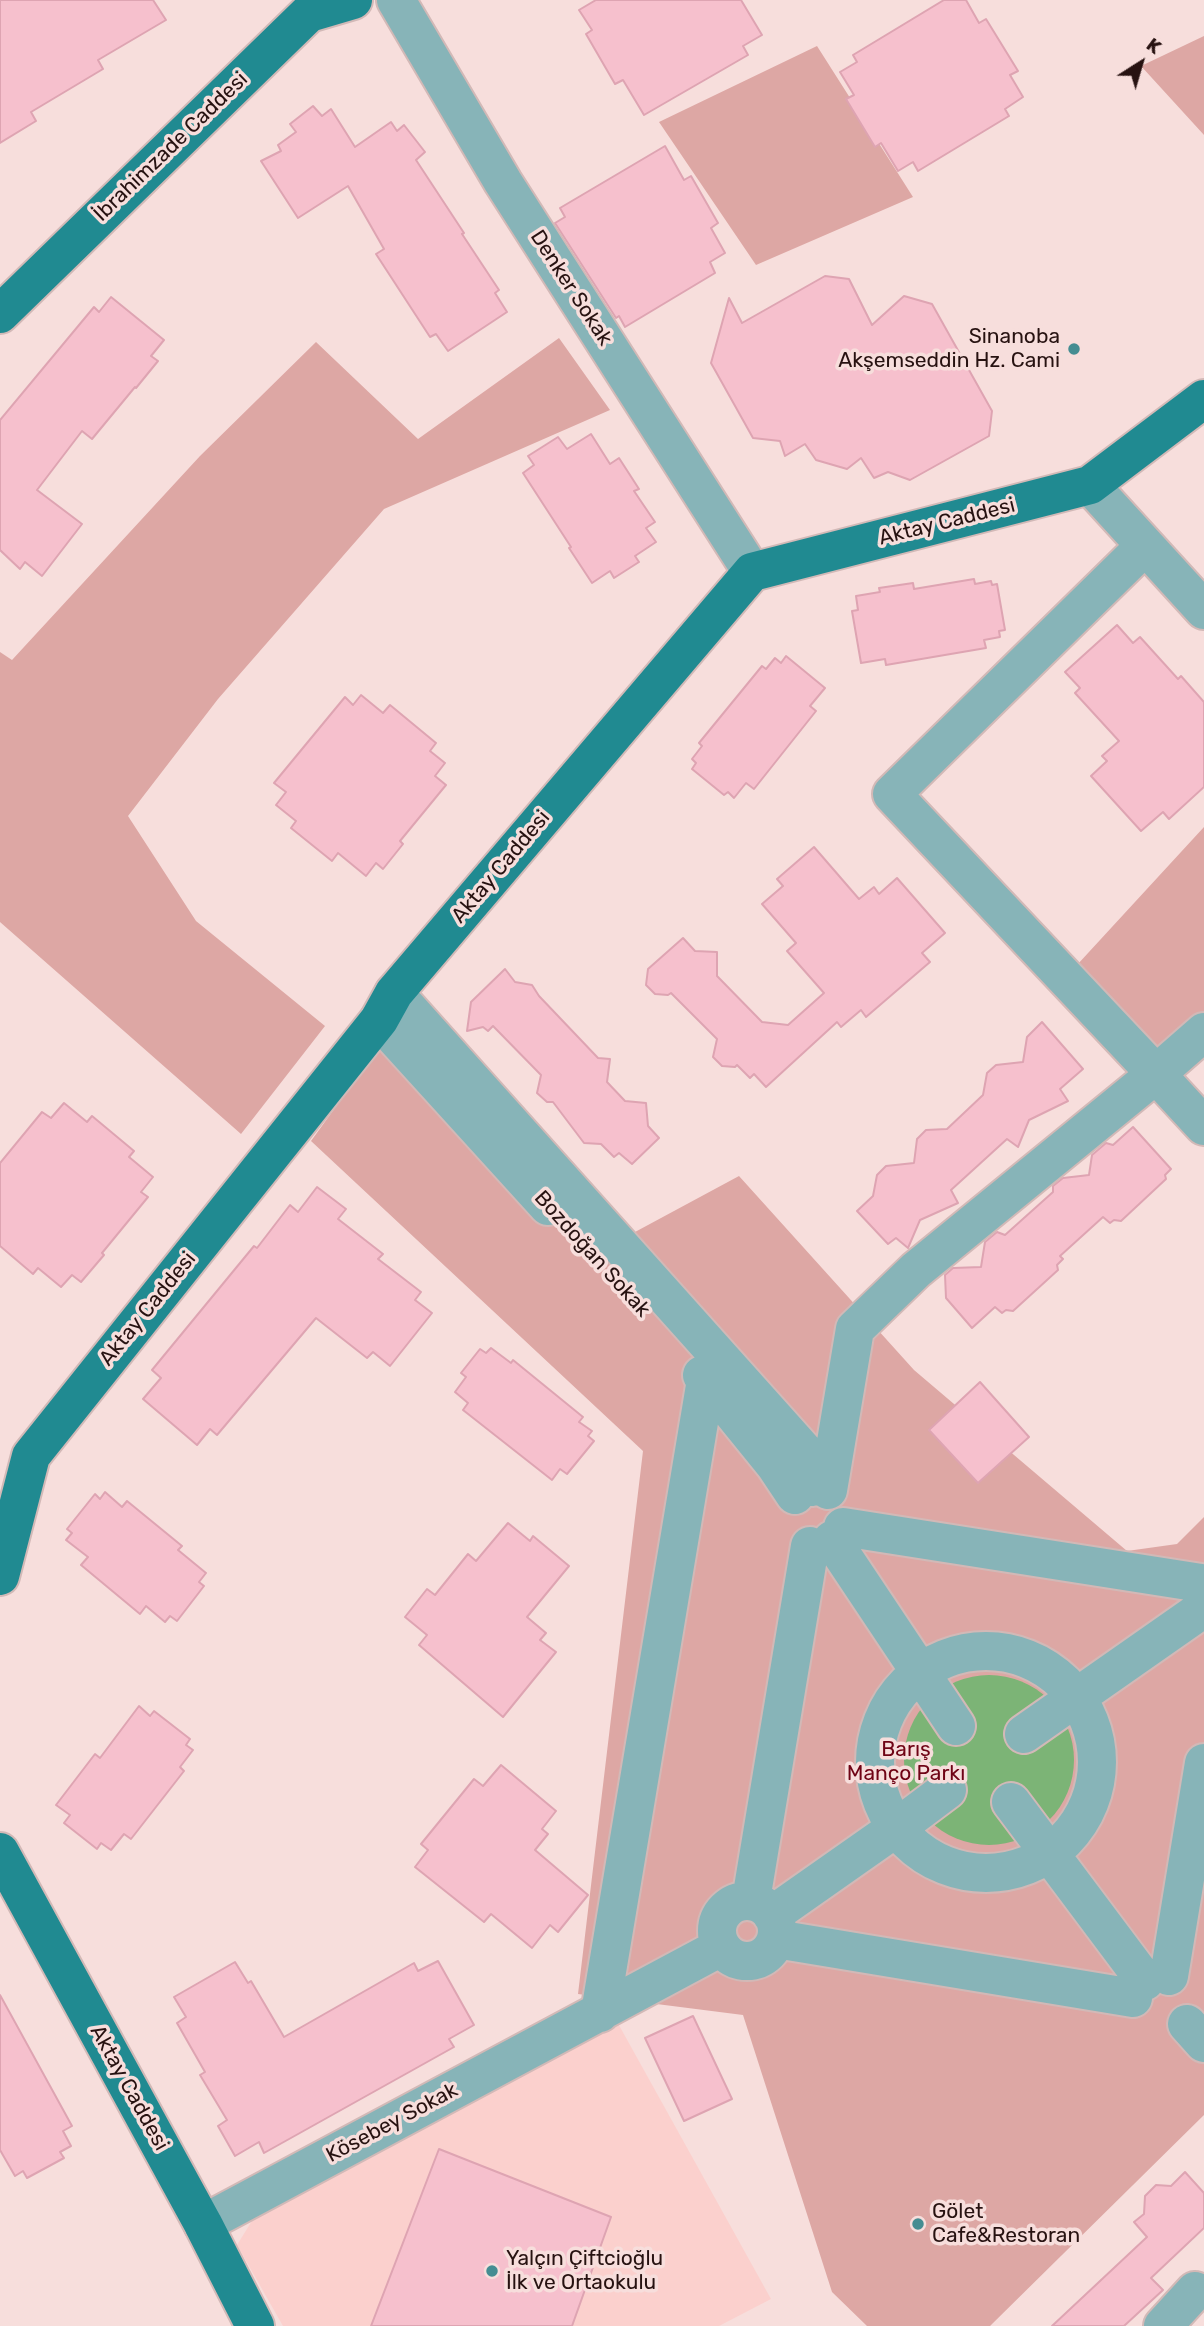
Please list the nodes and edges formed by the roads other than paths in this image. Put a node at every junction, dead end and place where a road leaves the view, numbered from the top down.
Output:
1 (353, 0) edge
2 (396, 0) edge
3 (307, 6) edge
4 (0, 314) edge
5 (1204, 399) edge
6 (1090, 485) junction
7 (1144, 546) junction
8 (752, 572) junction
9 (1204, 610) edge
10 (386, 1007) junction
11 (1204, 1032) edge
12 (1156, 1074) junction
13 (1204, 1125) edge
14 (706, 1380) junction
15 (812, 1490) junction
16 (829, 1538) junction
17 (0, 1576) edge
18 (1203, 1592) edge
19 (920, 1672) junction
20 (1075, 1696) junction
21 (956, 1726) dead end
22 (1024, 1734) dead end
23 (1204, 1763) edge
24 (947, 1790) dead end
25 (1011, 1802) dead end
26 (896, 1828) junction
27 (0, 1852) edge
28 (1048, 1854) junction
29 (766, 1918) junction
30 (720, 1947) junction
31 (1149, 1985) junction
32 (590, 2018) junction
33 (203, 2224) junction
34 (1195, 2291) dead end
35 (255, 2326) edge
36 (1163, 2326) edge

1 - 3 main road, İbrahimzade Caddesi
2 - 8 street, Denker Sokak
3 - 4 main road, İbrahimzade Caddesi
5 - 6 main road, Aktay Caddesi
6 - 7 street
6 - 8 main road, Aktay Caddesi
7 - 9 street
7 - 12 street
8 - 10 main road, Aktay Caddesi
10 - 14 street, Bozdoğan Sokak
10 - 15 street
10 - 17 main road, Aktay Caddesi
11 - 12 street
12 - 13 street
12 - 15 street
14 - 15 street, Bozdoğan Sokak
14 - 32 street
16 - 18 street
16 - 19 street
16 - 29 street
18 - 20 street
19 - 20 street
19 - 21 street
19 - 26 street
20 - 22 street
20 - 28 street
23 - 31 street
24 - 26 street
25 - 28 street
26 - 28 street
26 - 29 street
27 - 33 main road, Aktay Caddesi
28 - 31 street
29 - 30 street
29 - 30 street
29 - 31 street
30 - 32 street, Kösebey Sokak
32 - 33 street, Kösebey Sokak
33 - 35 main road, Aktay Caddesi
34 - 36 street

